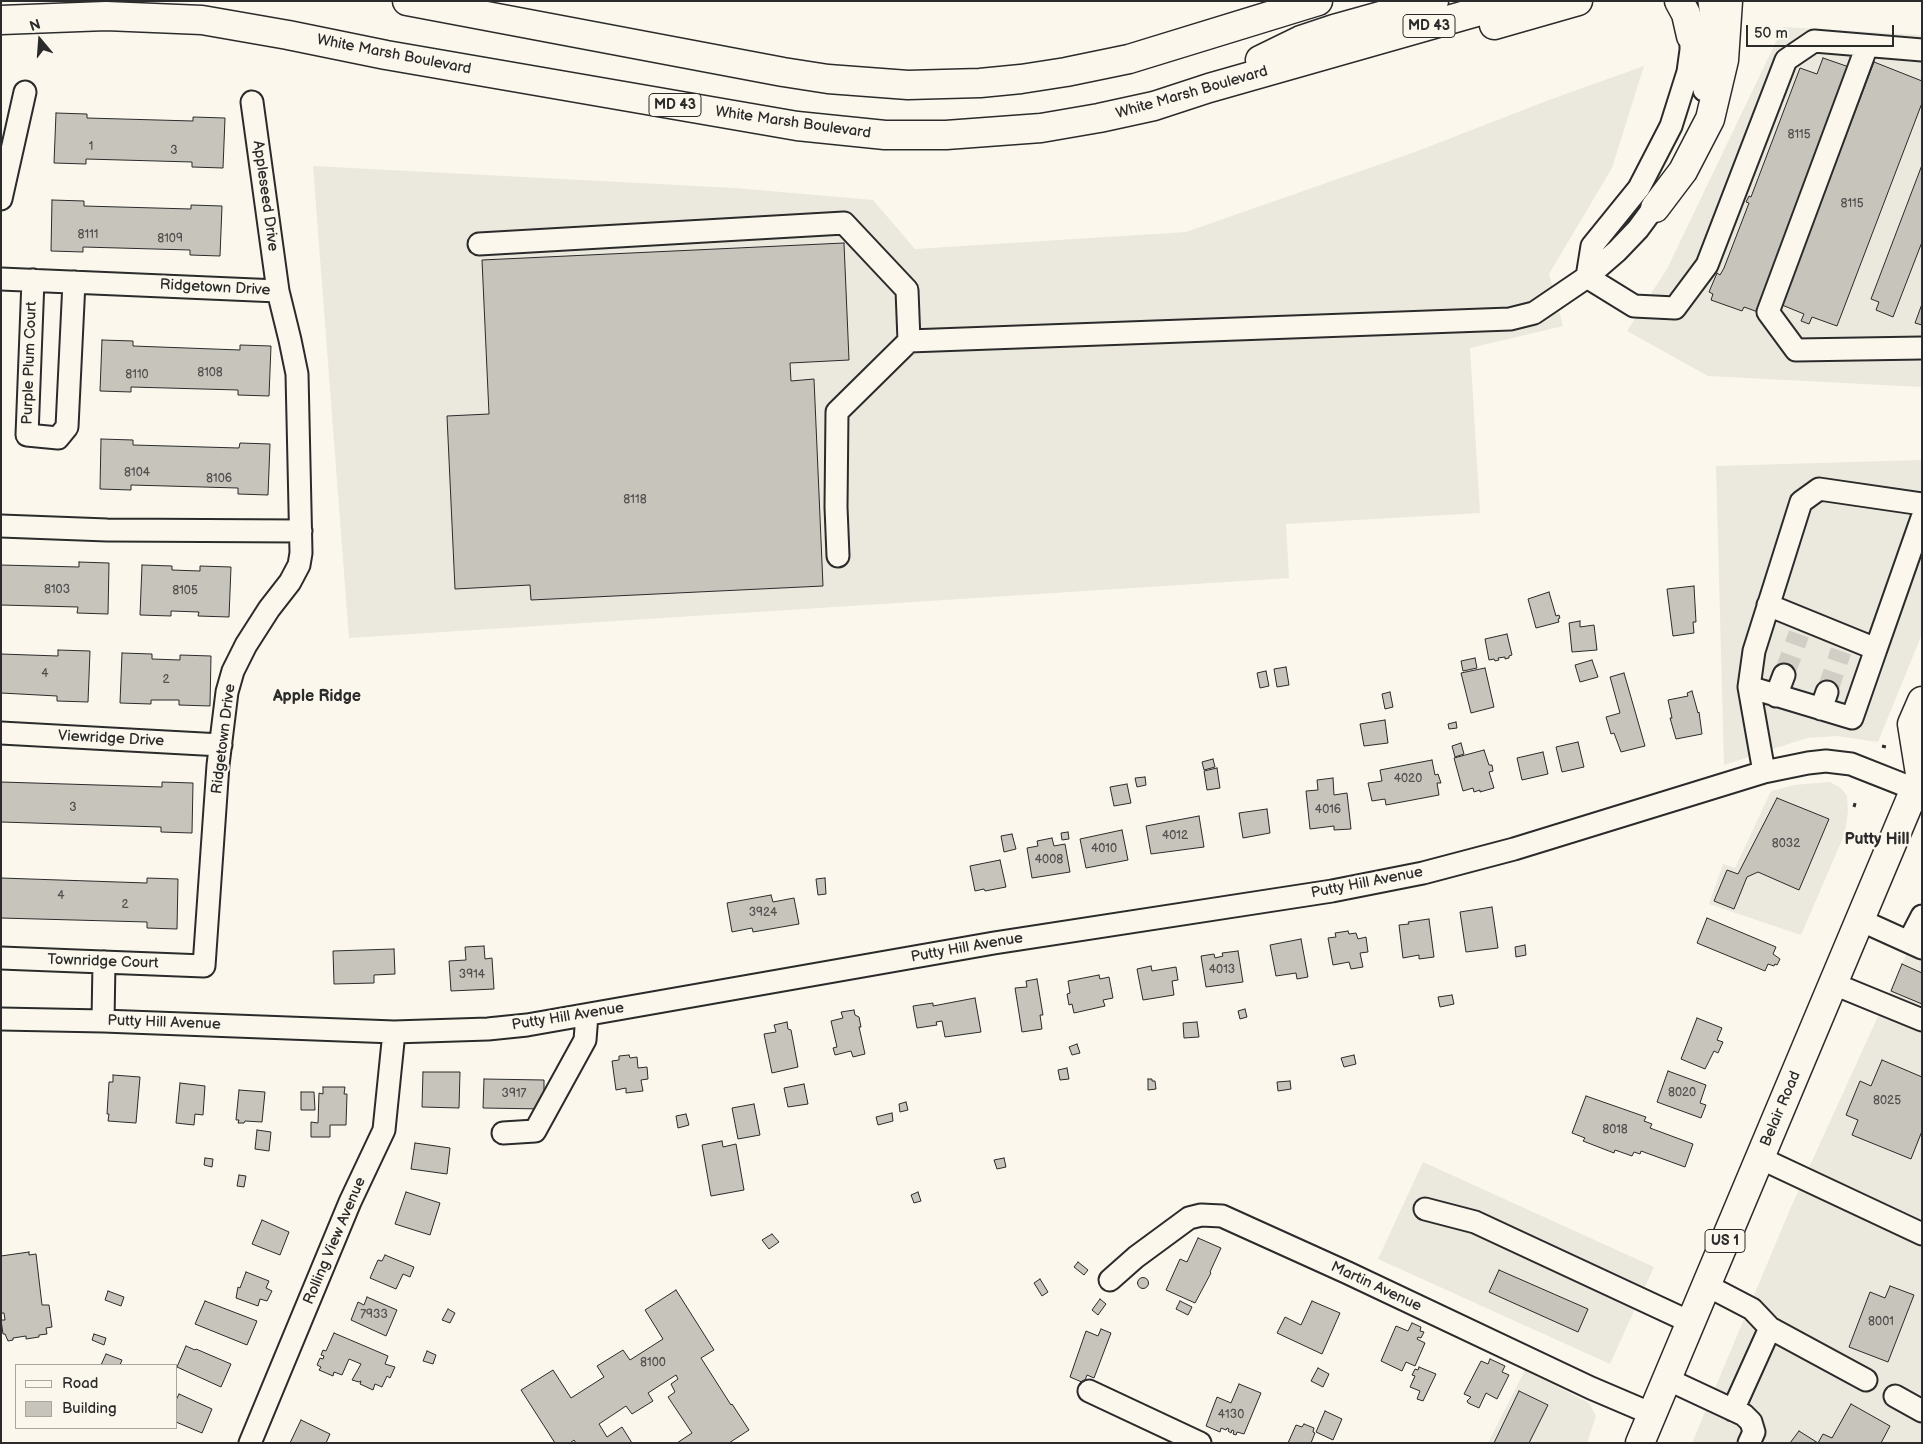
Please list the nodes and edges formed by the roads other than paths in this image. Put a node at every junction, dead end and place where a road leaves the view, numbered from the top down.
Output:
1 (406, 1) edge
2 (1281, 1) edge
3 (1318, 1) edge
4 (1434, 1) edge
5 (1516, 1) edge
6 (1578, 1) edge
7 (1679, 1) edge
8 (1689, 1) edge
9 (1709, 1) edge
10 (1728, 1) edge
11 (1, 20) edge
12 (1691, 36) junction
13 (1867, 46) junction
14 (1922, 50) edge
15 (1265, 72) junction
16 (1048, 76) junction
17 (1209, 88) junction
18 (25, 92) dead end
19 (252, 102) dead end
20 (1, 199) edge
21 (1655, 208) junction
22 (479, 244) dead end
23 (1587, 277) junction
24 (1, 279) edge
25 (33, 280) junction
26 (74, 282) junction
27 (278, 291) junction
28 (910, 342) junction
29 (1922, 348) edge
30 (1922, 504) edge
31 (1922, 518) edge
32 (1, 526) edge
33 (301, 531) junction
34 (838, 556) dead end
35 (1768, 605) junction
36 (1876, 649) junction
37 (1784, 675) tunnel mouth
38 (1749, 687) junction
39 (1776, 696) junction
40 (1922, 701) edge
41 (1, 733) edge
42 (220, 745) junction
43 (1764, 772) junction
44 (1919, 782) edge
45 (1922, 916) edge
46 (1860, 920) junction
47 (1915, 945) edge
48 (1, 958) edge
49 (104, 962) junction
50 (204, 966) joint
51 (1834, 984) junction
52 (587, 1015) junction
53 (1, 1019) edge
54 (1922, 1020) edge
55 (103, 1021) junction
56 (394, 1032) junction
57 (503, 1133) dead end
58 (1760, 1158) junction
59 (1425, 1209) dead end
60 (1921, 1229) edge
61 (1110, 1280) dead end
62 (1706, 1286) junction
63 (1690, 1322) junction
64 (1770, 1328) junction
65 (1666, 1379) junction
66 (1866, 1380) dead end
67 (1089, 1391) dead end
68 (1895, 1396) dead end
69 (1733, 1410) junction
70 (1922, 1411) edge
71 (1652, 1414) junction
72 (250, 1443) edge
73 (1200, 1443) edge
74 (1640, 1443) edge
75 (1749, 1443) edge

1 - 16 highway
2 - 16 highway
3 - 16 highway
4 - 17 highway
5 - 15 highway, White Marsh Boulevard / MD 43
6 - 15 highway
7 - 12 highway
8 - 12 street
9 - 21 street
10 - 21 highway
11 - 17 highway, White Marsh Boulevard / MD 43
12 - 23 street
13 - 14 street
13 - 23 street
13 - 29 street
15 - 17 highway, White Marsh Boulevard / MD 43
18 - 20 street
19 - 27 street, Appleseed Drive
21 - 23 street
22 - 28 street
23 - 28 street
24 - 25 street, Ridgetown Drive
25 - 26 street, Ridgetown Drive
25 - 26 street, Purple Plum Court
26 - 27 street, Ridgetown Drive
27 - 33 street, Ridgetown Drive
28 - 34 street
30 - 35 street
31 - 36 street
32 - 33 street
33 - 42 street, Ridgetown Drive
35 - 36 street
35 - 38 street
36 - 39 street
37 - 39 street
38 - 39 street
38 - 43 street
40 - 44 highway
41 - 42 street, Viewridge Drive
42 - 50 street, Ridgetown Drive
43 - 44 street, Putty Hill Avenue
43 - 52 street, Putty Hill Avenue
44 - 46 highway, Belair Road / US 1
45 - 47 street
46 - 47 street
46 - 51 highway, Belair Road / US 1
48 - 49 street, Townridge Court
49 - 50 street, Townridge Court
49 - 55 street
51 - 54 street
51 - 58 highway, Belair Road / US 1
52 - 56 street, Putty Hill Avenue
52 - 57 street
53 - 55 street, Putty Hill Avenue
55 - 56 street, Putty Hill Avenue
56 - 72 street, Rolling View Avenue
58 - 60 street
58 - 62 highway, Belair Road / US 1
59 - 63 street
61 - 71 street, Martin Avenue
62 - 63 highway, Belair Road / US 1
62 - 64 street
63 - 65 highway, Belair Road / US 1
64 - 66 street
64 - 69 street
65 - 69 street
65 - 71 highway, Belair Road / US 1
67 - 73 street
68 - 70 street
69 - 75 street
71 - 74 highway, Belair Road / US 1

